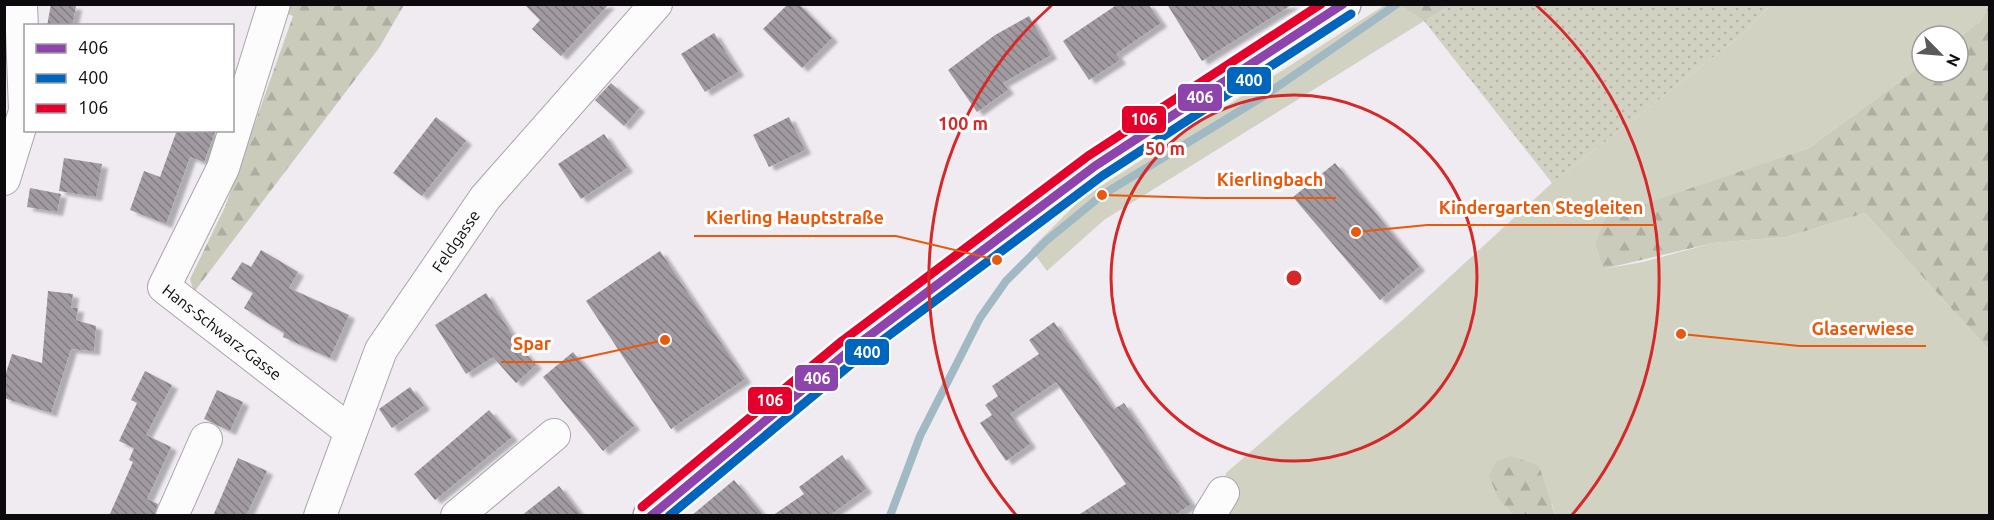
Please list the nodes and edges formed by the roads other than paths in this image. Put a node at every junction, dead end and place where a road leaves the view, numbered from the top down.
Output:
1 (21, 4) edge
2 (274, 4) edge
3 (656, 4) edge
4 (1344, 4) edge
5 (24, 84) edge
6 (24, 114) edge
7 (4, 179) edge
8 (350, 431) junction
9 (554, 435) dead end
10 (206, 439) dead end
11 (172, 516) edge
12 (320, 516) edge
13 (457, 516) edge
14 (650, 516) edge

1 - 5 street
2 - 8 street, Hans-Schwarz-Gasse
3 - 8 street, Feldgasse
4 - 14 main road
6 - 7 street
8 - 12 street, Feldgasse
9 - 13 street
10 - 11 street

